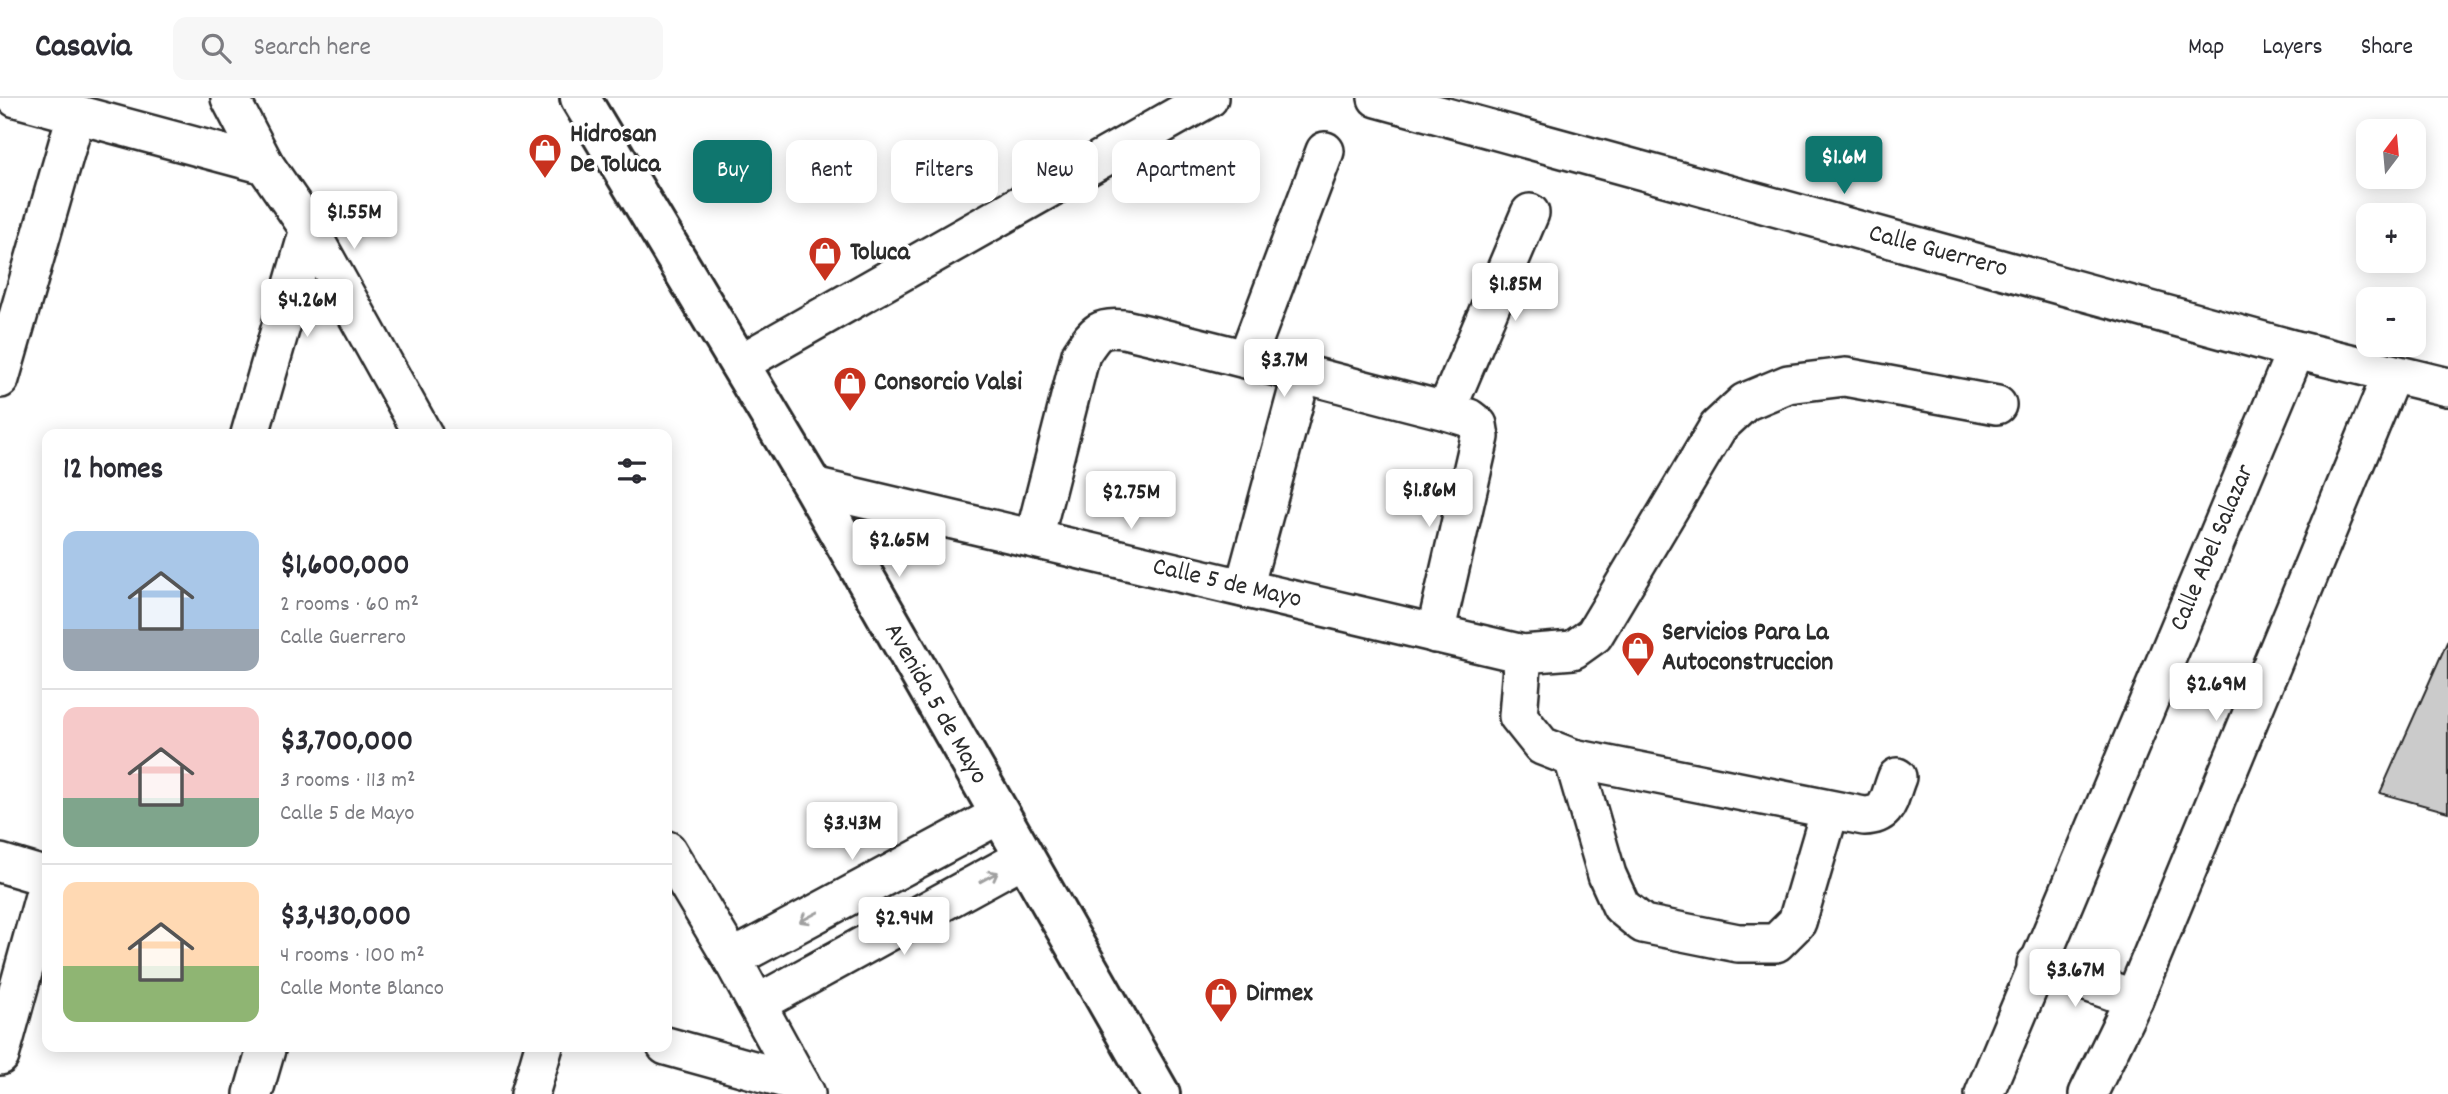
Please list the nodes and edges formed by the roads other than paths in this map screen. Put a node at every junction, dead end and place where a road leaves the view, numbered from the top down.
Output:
1 (16, 98) edge
2 (230, 98) edge
3 (580, 98) edge
4 (1209, 98) edge
5 (1377, 98) edge
6 (76, 115) junction
7 (1325, 151) dead end
8 (265, 164) junction
9 (1530, 213) dead end
10 (309, 229) junction
11 (2296, 350) junction
12 (1247, 358) junction
13 (739, 364) junction
14 (1302, 374) junction
15 (2392, 374) junction
16 (0, 379) edge
17 (2448, 387) edge
18 (1997, 405) dead end
19 (1446, 411) junction
20 (251, 429) edge
21 (419, 429) edge
22 (813, 488) junction
23 (1034, 538) junction
24 (1244, 588) junction
25 (1435, 634) junction
26 (1523, 654) junction
27 (1573, 758) junction
28 (1897, 777) dead end
29 (1830, 810) junction
30 (999, 815) junction
31 (672, 858) edge
32 (1023, 858) junction
33 (0, 863) edge
34 (42, 876) edge
35 (42, 903) edge
36 (732, 959) junction
37 (2036, 964) junction
38 (2134, 999) junction
39 (757, 1004) junction
40 (672, 1048) edge
41 (265, 1052) edge
42 (542, 1052) edge
43 (0, 1056) edge
44 (803, 1089) edge
45 (253, 1094) edge
46 (530, 1094) edge
47 (1160, 1094) edge
48 (1983, 1094) edge
49 (2088, 1094) edge

1 - 6 street
2 - 8 street
3 - 13 main road, Avenida 5 de Mayo
4 - 13 street
5 - 11 street, Calle Guerrero
6 - 8 street
6 - 16 street
7 - 12 street
8 - 10 street
9 - 19 street
10 - 20 street
10 - 21 street
11 - 15 street, Calle Guerrero
11 - 37 street, Calle Abel Salazar
12 - 14 street
12 - 23 street
13 - 22 main road, Avenida 5 de Mayo
14 - 19 street
14 - 24 street
15 - 17 street, Calle Guerrero
15 - 38 street
18 - 26 street, Calle 5 de Mayo
19 - 25 street
22 - 23 street, Calle 5 de Mayo
22 - 30 main road, Avenida 5 de Mayo
23 - 24 street, Calle 5 de Mayo
24 - 25 street, Calle 5 de Mayo
25 - 26 street, Calle 5 de Mayo
26 - 27 street
27 - 29 street
27 - 29 street
28 - 29 street
30 - 32 main road, Avenida 5 de Mayo
30 -> 36 street
31 - 36 street
39 -> 32 street
32 - 47 main road, Avenida 5 de Mayo
33 - 34 street
35 - 43 street
36 - 39 street
37 - 38 street
37 - 48 street, Calle Abel Salazar
38 - 49 street
39 - 44 street
40 - 44 street
41 - 45 street
42 - 46 street

